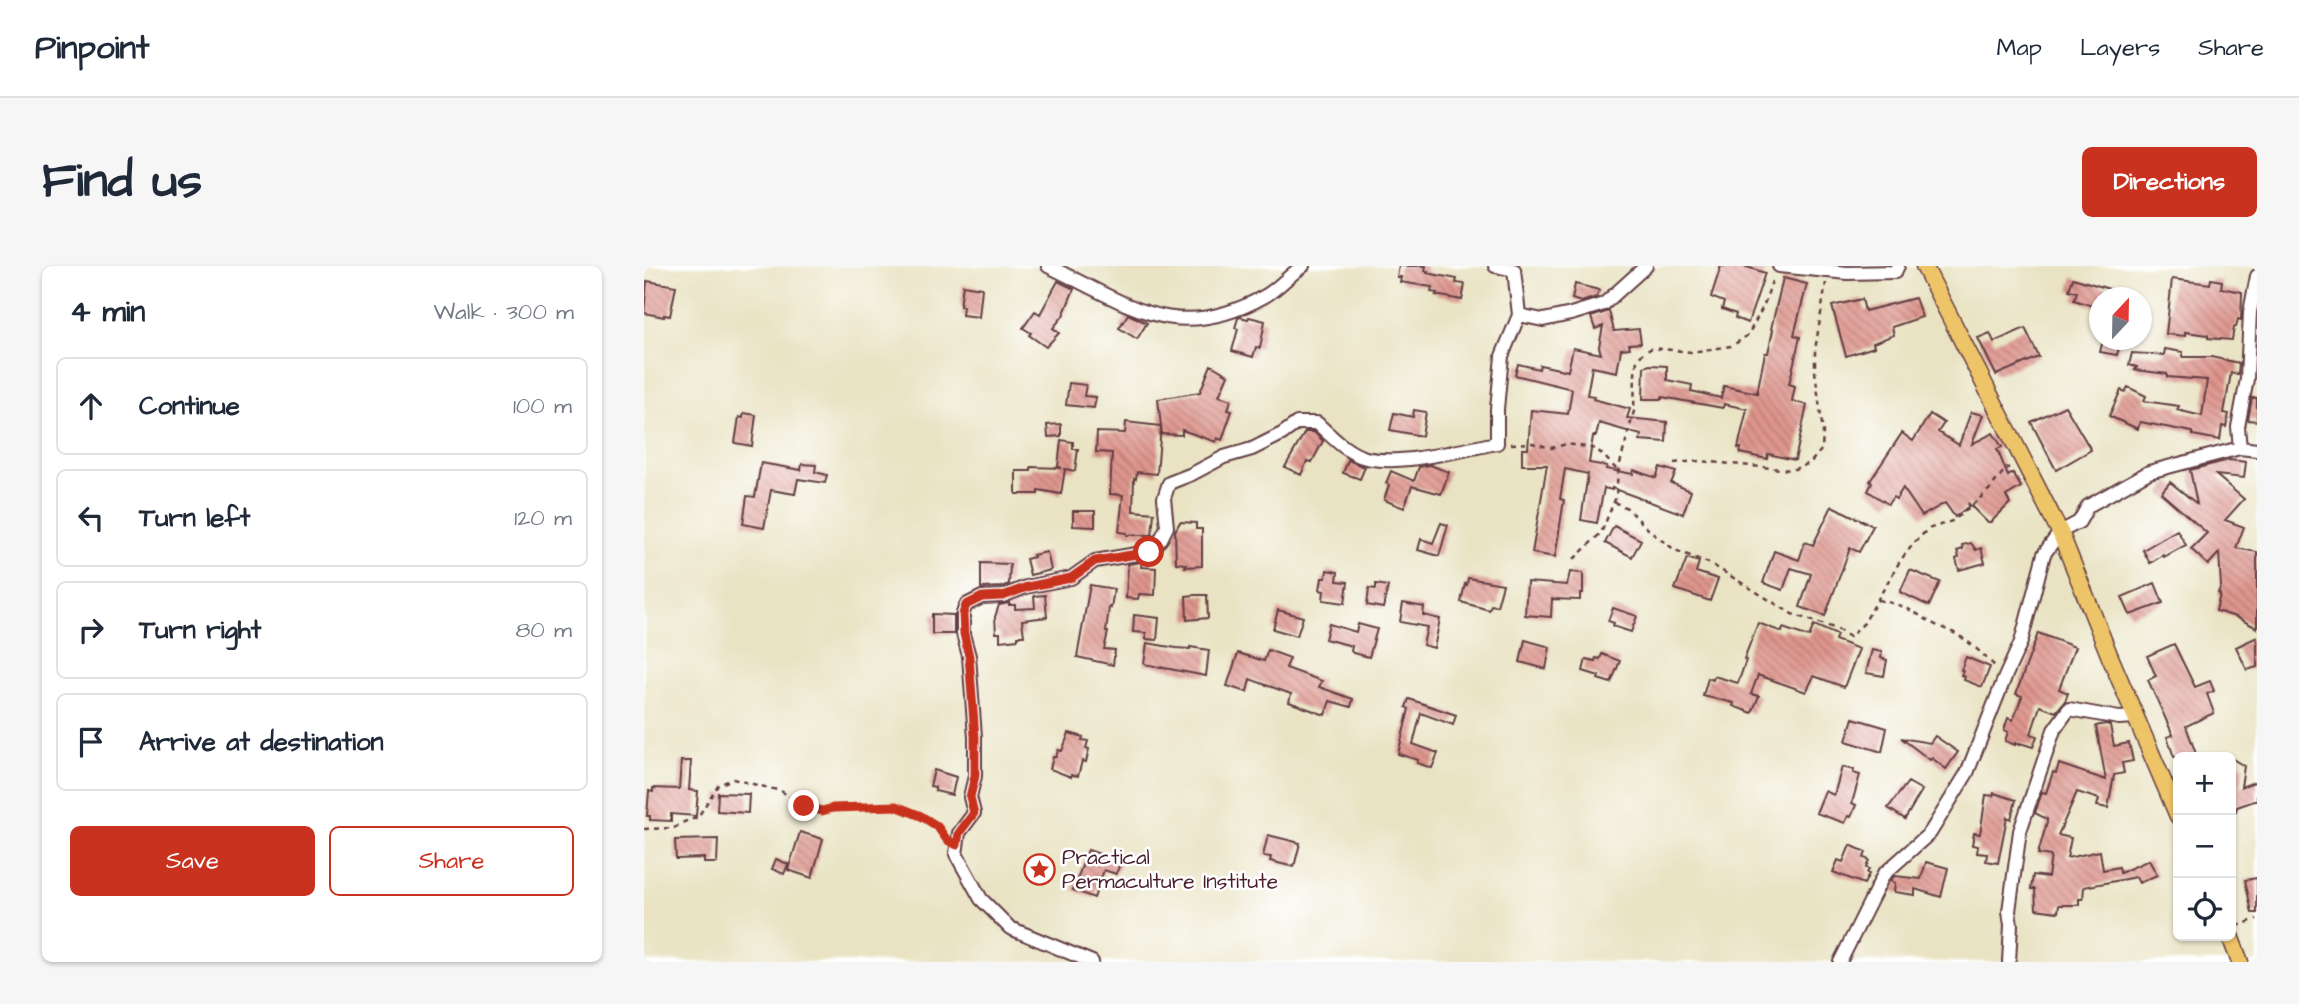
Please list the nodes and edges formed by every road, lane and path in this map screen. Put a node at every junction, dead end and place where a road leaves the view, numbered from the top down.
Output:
1 (1048, 266) edge
2 (1303, 266) edge
3 (1495, 266) edge
4 (1646, 266) edge
5 (1779, 266) edge
6 (1909, 266) edge
7 (1924, 266) edge
8 (1515, 268) edge
9 (1897, 269) edge
10 (2257, 276) edge
11 (1827, 279) dead end
12 (1772, 281) dead end
13 (1518, 315) junction
14 (1497, 443) junction
15 (2240, 448) junction
16 (2257, 450) edge
17 (2022, 459) junction
18 (1674, 463) dead end
19 (1618, 471) junction
20 (1614, 502) junction
21 (2060, 532) junction
22 (1574, 559) dead end
23 (1878, 600) junction
24 (2005, 677) junction
25 (2135, 717) junction
26 (2178, 815) edge
27 (644, 830) edge
28 (957, 845) junction
29 (2257, 919) edge
30 (2236, 926) edge
31 (2232, 941) edge
32 (1092, 962) edge
33 (1840, 962) edge
34 (2009, 962) edge
35 (2240, 962) edge

1 - 2 street
3 - 8 street
4 - 13 street
5 - 9 street
6 - 9 street
7 - 17 main road
8 - 13 street
10 - 15 street
11 - 18 path
12 - 19 path
13 - 14 street
14 - 19 path
14 - 28 street
15 - 16 street
15 - 21 street
17 - 21 main road
17 - 23 path
19 - 20 path
20 - 22 path
20 - 23 path
21 - 24 street
21 - 25 main road
23 - 24 path
24 - 33 street
25 - 26 main road
25 - 34 street
27 - 28 path
28 - 32 street
29 - 30 path
31 - 35 main road

